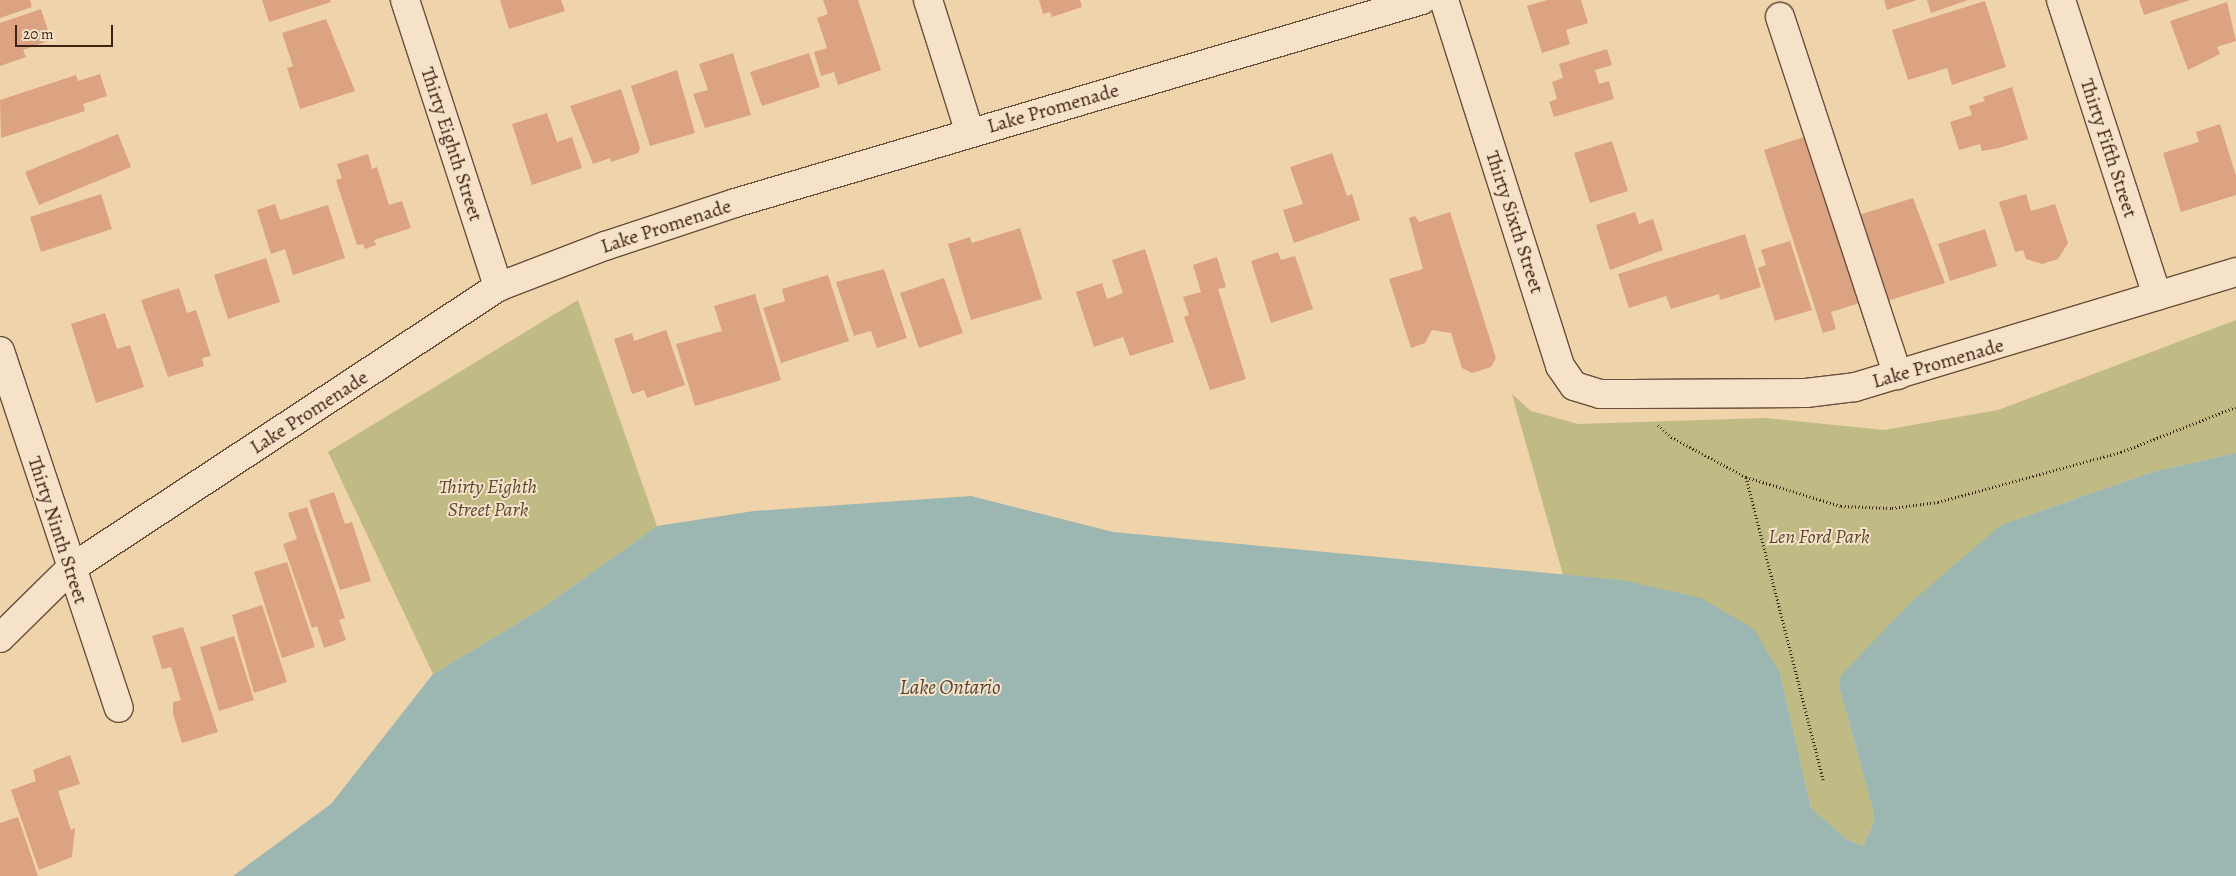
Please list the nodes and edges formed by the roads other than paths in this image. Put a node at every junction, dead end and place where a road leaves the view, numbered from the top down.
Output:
1 (405, 0) edge
2 (928, 0) edge
3 (1422, 0) edge
4 (1444, 0) edge
5 (2061, 0) edge
6 (1780, 17) dead end
7 (970, 132) junction
8 (2236, 272) edge
9 (498, 287) junction
10 (2157, 296) junction
11 (0, 351) edge
12 (1898, 375) junction
13 (1631, 394) joint
14 (70, 569) junction
15 (0, 638) edge
16 (119, 708) dead end

1 - 9 street, Thirty Eighth Street
2 - 7 street
3 - 7 street, Lake Promenade
4 - 13 street, Thirty Sixth Street
5 - 10 street, Thirty Fifth Street
6 - 12 street
7 - 9 street, Lake Promenade
8 - 10 street, Lake Promenade
9 - 14 street, Lake Promenade
10 - 12 street, Lake Promenade
11 - 14 street, Thirty Ninth Street
12 - 13 street, Lake Promenade
14 - 15 street, Lake Promenade
14 - 16 street, Thirty Ninth Street

